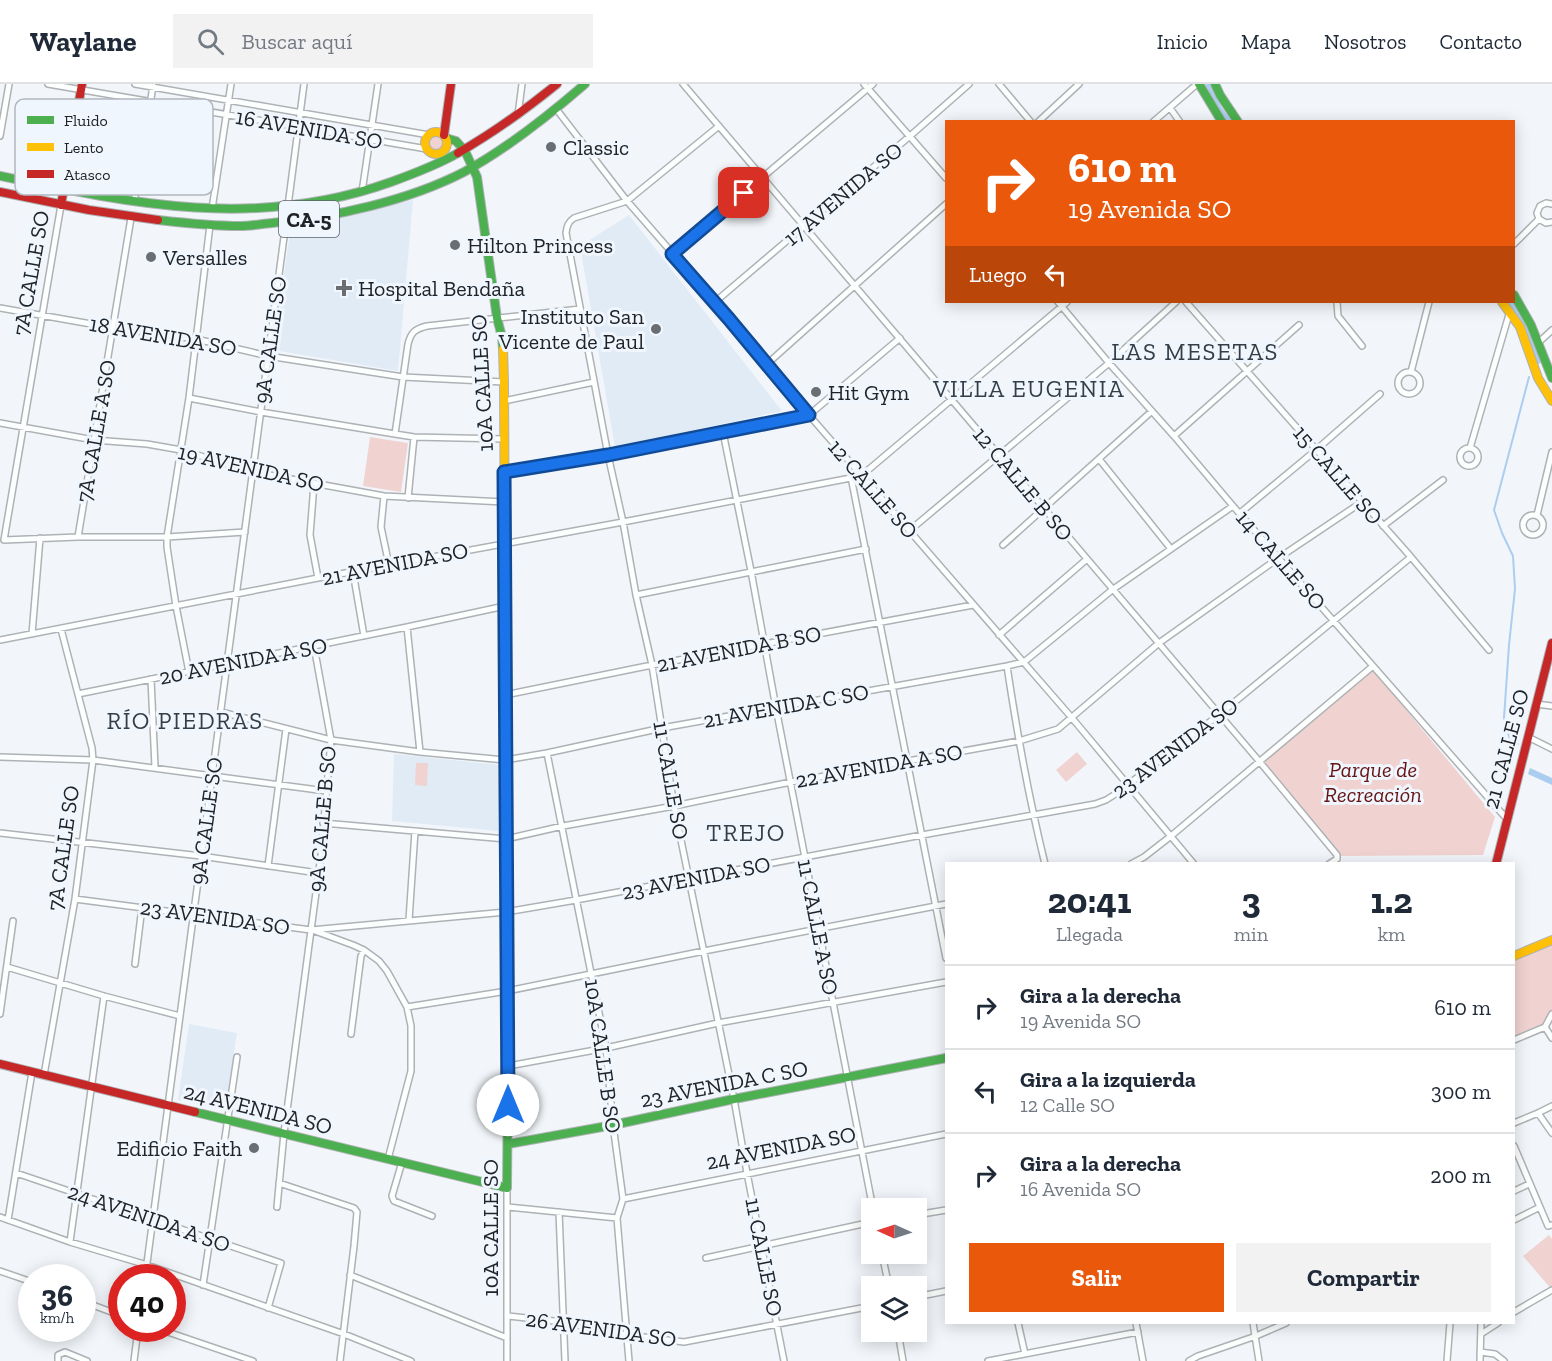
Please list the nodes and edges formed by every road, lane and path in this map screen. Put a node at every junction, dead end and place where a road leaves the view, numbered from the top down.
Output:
1 (9, 84) edge
2 (48, 84) edge
3 (135, 84) edge
4 (231, 84) edge
5 (304, 84) edge
6 (378, 84) edge
7 (451, 84) edge
8 (522, 84) edge
9 (557, 84) edge
10 (564, 84) edge
11 (585, 84) edge
12 (683, 84) edge
13 (969, 84) edge
14 (999, 84) edge
15 (1079, 84) edge
16 (1198, 84) edge
17 (1215, 84) edge
18 (868, 85) edge
19 (153, 86) edge
20 (81, 87) edge
21 (544, 96) junction
22 (141, 99) edge
23 (229, 100) junction
24 (1170, 108) junction
25 (556, 110) junction
26 (213, 112) edge
27 (300, 113) junction
28 (226, 114) junction
29 (518, 116) junction
30 (1029, 120) edge
31 (1040, 120) edge
32 (1155, 120) edge
33 (1179, 120) edge
34 (1221, 120) edge
35 (1237, 120) edge
36 (371, 125) junction
37 (718, 126) junction
38 (298, 127) junction
39 (0, 135) edge
40 (429, 135) junction
41 (910, 136) junction
42 (445, 137) junction
43 (369, 139) junction
44 (427, 149) junction
45 (465, 151) junction
46 (442, 157) junction
47 (473, 166) junction
48 (0, 176) edge
49 (762, 177) junction
50 (945, 177) edge
51 (15, 179) edge
52 (0, 192) edge
53 (362, 192) junction
54 (63, 195) edge
55 (96, 195) edge
56 (135, 195) edge
57 (627, 201) junction
58 (134, 202) junction
59 (311, 203) junction
60 (1552, 204) edge
61 (61, 205) junction
62 (945, 205) edge
63 (288, 206) junction
64 (213, 209) junction
65 (131, 218) junction
66 (1539, 219) junction
67 (165, 222) junction
68 (286, 222) junction
69 (1552, 222) edge
70 (210, 225) junction
71 (804, 227) junction
72 (1515, 243) edge
73 (672, 254) junction
74 (854, 286) junction
75 (1515, 297) edge
76 (715, 302) junction
77 (1175, 303) edge
78 (1187, 303) edge
79 (1337, 303) edge
80 (1429, 303) edge
81 (1503, 303) edge
82 (1060, 304) edge
83 (0, 308) edge
84 (580, 309) junction
85 (1510, 310) junction
86 (42, 315) junction
87 (497, 318) junction
88 (1299, 325) dead end
89 (114, 328) junction
90 (1552, 330) edge
91 (900, 338) junction
92 (196, 339) junction
93 (1539, 342) junction
94 (1362, 346) dead end
95 (268, 356) junction
96 (1108, 363) junction
97 (767, 364) junction
98 (1247, 372) junction
99 (1411, 372) junction
100 (403, 377) junction
101 (1552, 378) edge
102 (504, 381) junction
103 (594, 382) junction
104 (1380, 394) dead end
105 (189, 398) junction
106 (951, 399) junction
107 (504, 401) junction
108 (1552, 401) edge
109 (1152, 411) junction
110 (261, 412) junction
111 (809, 415) junction
112 (0, 423) edge
113 (23, 427) junction
114 (723, 432) junction
115 (395, 434) junction
116 (1174, 436) junction
117 (414, 437) junction
118 (504, 439) junction
119 (94, 440) junction
120 (1470, 448) dead end
121 (181, 450) junction
122 (1316, 450) junction
123 (1552, 452) edge
124 (608, 455) junction
125 (999, 456) junction
126 (1099, 459) junction
127 (253, 472) junction
128 (504, 472) junction
129 (861, 476) junction
130 (851, 477) junction
131 (1443, 480) dead end
132 (314, 484) junction
133 (384, 496) junction
134 (408, 498) junction
135 (737, 500) junction
136 (504, 502) junction
137 (1362, 502) junction
138 (1233, 506) junction
139 (1044, 508) junction
140 (1240, 513) junction
141 (1537, 515) dead end
142 (623, 522) junction
143 (1383, 526) junction
144 (909, 531) junction
145 (245, 532) junction
146 (78, 537) junction
147 (167, 537) junction
148 (40, 538) junction
149 (504, 543) junction
150 (1003, 545) dead end
151 (866, 549) junction
152 (1171, 549) junction
153 (1411, 557) junction
154 (1280, 558) junction
155 (1087, 559) junction
156 (388, 565) junction
157 (751, 571) junction
158 (353, 572) junction
159 (318, 578) junction
160 (1112, 590) junction
161 (236, 595) junction
162 (636, 595) junction
163 (973, 604) junction
164 (176, 606) junction
165 (505, 606) junction
166 (880, 621) junction
167 (1334, 621) junction
168 (407, 627) junction
169 (61, 629) junction
170 (32, 634) junction
171 (999, 635) junction
172 (364, 636) junction
173 (0, 640) edge
174 (1552, 643) edge
175 (764, 644) junction
176 (1159, 644) junction
177 (314, 646) junction
178 (1489, 650) dead end
179 (1024, 662) junction
180 (227, 664) junction
181 (652, 665) junction
182 (1007, 666) junction
183 (1373, 666) junction
184 (189, 672) junction
185 (151, 679) junction
186 (893, 686) junction
187 (78, 694) junction
188 (505, 696) junction
189 (1536, 704) junction
190 (1552, 706) edge
191 (776, 708) junction
192 (221, 712) junction
193 (1220, 714) junction
194 (1072, 718) junction
195 (662, 728) junction
196 (286, 729) junction
197 (1528, 739) junction
198 (331, 740) junction
199 (1019, 741) junction
200 (1552, 749) edge
201 (420, 752) junction
202 (548, 753) junction
203 (0, 757) edge
204 (93, 760) junction
205 (505, 760) junction
206 (908, 760) junction
207 (1259, 761) junction
208 (155, 767) junction
209 (212, 776) junction
210 (791, 782) junction
211 (279, 784) junction
212 (1127, 785) junction
213 (326, 791) junction
214 (674, 806) junction
215 (1032, 814) junction
216 (1506, 818) junction
217 (323, 823) junction
218 (563, 826) junction
219 (415, 831) junction
220 (0, 833) edge
221 (922, 835) junction
222 (1171, 836) junction
223 (506, 839) junction
224 (81, 843) junction
225 (201, 856) junction
226 (804, 857) junction
227 (1044, 862) edge
228 (1135, 862) edge
229 (1192, 862) edge
230 (1332, 862) edge
231 (1496, 862) edge
232 (268, 866) junction
233 (318, 873) junction
234 (689, 879) junction
235 (75, 898) junction
236 (576, 900) junction
237 (945, 904) edge
238 (936, 906) junction
239 (142, 907) junction
240 (507, 912) junction
241 (194, 914) junction
242 (409, 920) junction
243 (13, 921) dead end
244 (311, 930) junction
245 (819, 930) junction
246 (1552, 940) edge
247 (364, 950) junction
248 (704, 951) junction
249 (945, 953) edge
250 (1515, 956) edge
251 (135, 964) dead end
252 (7, 967) junction
253 (592, 974) junction
254 (945, 982) edge
255 (60, 983) junction
256 (507, 991) junction
257 (104, 996) junction
258 (833, 1002) junction
259 (406, 1007) junction
260 (0, 1014) edge
261 (1552, 1014) edge
262 (180, 1016) junction
263 (718, 1023) junction
264 (1545, 1027) junction
265 (351, 1034) dead end
266 (1552, 1038) edge
267 (1515, 1040) edge
268 (606, 1048) junction
269 (237, 1057) dead end
270 (945, 1059) edge
271 (0, 1064) edge
272 (508, 1066) junction
273 (32, 1072) junction
274 (44, 1075) junction
275 (848, 1078) junction
276 (92, 1086) junction
277 (734, 1099) junction
278 (168, 1105) junction
279 (1552, 1106) edge
280 (1538, 1113) junction
281 (227, 1119) junction
282 (1515, 1123) edge
283 (613, 1125) junction
284 (284, 1133) junction
285 (1552, 1133) edge
286 (945, 1134) edge
287 (508, 1144) junction
288 (1515, 1149) edge
289 (861, 1151) junction
290 (388, 1159) junction
291 (402, 1162) junction
292 (16, 1173) junction
293 (747, 1173) junction
294 (279, 1183) junction
295 (1529, 1184) junction
296 (507, 1188) junction
297 (1515, 1191) edge
298 (77, 1194) junction
299 (871, 1198) edge
300 (623, 1199) junction
301 (277, 1207) dead end
302 (507, 1207) junction
303 (1540, 1207) junction
304 (945, 1210) edge
305 (559, 1212) junction
306 (927, 1213) edge
307 (432, 1216) dead end
308 (0, 1217) edge
309 (617, 1218) junction
310 (152, 1219) junction
311 (1515, 1220) edge
312 (8, 1221) junction
313 (861, 1224) edge
314 (1551, 1226) edge
315 (210, 1239) junction
316 (70, 1242) junction
317 (761, 1246) junction
318 (706, 1258) dead end
319 (144, 1264) edge
320 (147, 1264) edge
321 (0, 1271) edge
322 (350, 1275) junction
323 (18, 1277) edge
324 (186, 1279) edge
325 (203, 1285) junction
326 (1552, 1290) edge
327 (945, 1291) edge
328 (927, 1295) edge
329 (268, 1308) junction
330 (861, 1308) edge
331 (1515, 1311) edge
332 (508, 1316) junction
333 (563, 1322) junction
334 (777, 1323) junction
335 (1018, 1324) edge
336 (1136, 1324) edge
337 (1253, 1324) edge
338 (1284, 1324) edge
339 (1450, 1324) edge
340 (1481, 1324) edge
341 (1496, 1324) edge
342 (1138, 1332) junction
343 (344, 1334) junction
344 (1481, 1334) junction
345 (627, 1335) junction
346 (1256, 1336) junction
347 (186, 1338) edge
348 (507, 1338) junction
349 (136, 1342) edge
350 (900, 1342) edge
351 (1480, 1352) junction
352 (1025, 1354) junction
353 (58, 1358) edge
354 (87, 1361) edge
355 (134, 1361) edge
356 (253, 1361) edge
357 (340, 1361) edge
358 (411, 1361) edge
359 (507, 1361) edge
360 (565, 1361) edge
361 (629, 1361) edge
362 (784, 1361) edge
363 (903, 1361) edge
364 (988, 1361) edge
365 (1143, 1361) edge
366 (1189, 1361) edge
367 (1259, 1361) edge
368 (1447, 1361) edge
369 (1480, 1361) edge
370 (1504, 1361) edge

1 - 39 street
2 - 20 street, 16 AVENIDA SO
3 - 19 street, 16 AVENIDA SO
4 - 23 street
5 - 27 street
6 - 36 street
7 - 42 main road
8 - 29 street
9 - 21 main road, CA-5
10 - 21 main road
11 - 25 main road, CA-5
12 - 37 street, 12 CALLE B SO
13 - 41 street, 17 AVENIDA SO
14 - 30 street
15 - 31 street
16 - 24 street
16 - 34 main road
17 - 35 main road
18 - 41 street
18 - 49 street
19 - 23 street, 16 AVENIDA SO
20 - 22 street, 16 AVENIDA SO
21 - 29 main road, CA-5
23 - 27 street, 16 AVENIDA SO
23 - 28 street
24 - 32 street
24 - 33 street
25 - 47 main road, CA-5
25 - 57 street, 12 CALLE SO
26 - 28 street, 16 AVENIDA SO
27 - 36 street, 16 AVENIDA SO
27 - 38 street
28 - 38 street, 16 AVENIDA SO
28 - 64 street
29 - 45 main road, CA-5
36 - 40 street, 16 AVENIDA SO
36 - 43 street
37 - 49 street, 12 CALLE B SO
37 - 57 street
38 - 43 street, 16 AVENIDA SO
38 - 63 street
40 - 42 main road
40 - 44 main road
41 - 50 street
41 - 71 street, 17 AVENIDA SO
42 - 45 main road, 10A CALLE SO
42 - 46 main road
43 - 44 street, 16 AVENIDA SO
43 - 53 street
44 - 46 main road
45 - 46 main road, CA-5
45 - 47 main road, 10A CALLE SO
46 - 53 main road, CA-5
47 - 68 main road, CA-5
47 - 87 main road, 10A CALLE SO
48 - 51 main road, CA-5
49 - 71 street, 12 CALLE B SO
49 - 73 street
52 - 61 main road, CA-5
53 - 59 main road, CA-5
54 - 61 main road, 7A CALLE SO
55 - 58 main road, CA-5
56 - 58 street
57 - 73 street, 12 CALLE SO
57 - 84 street, 11 CALLE SO
58 - 64 main road, CA-5
59 - 63 main road, CA-5
59 - 68 main road
60 - 66 street
61 - 65 main road, CA-5
61 - 86 street, 7A CALLE SO
62 - 74 street
63 - 64 main road, CA-5
64 - 67 main road
65 - 67 main road, CA-5
65 - 89 street, 7A CALLE A SO
66 - 69 street
66 - 72 street
67 - 70 main road, CA-5
68 - 70 main road, CA-5
68 - 95 street, 9A CALLE SO
70 - 92 street
71 - 74 street, 12 CALLE B SO
71 - 76 street, 17 AVENIDA SO
73 - 76 street, 12 CALLE SO
74 - 91 street, 12 CALLE B SO
74 - 97 street
75 - 93 main road
76 - 97 street, 12 CALLE SO
77 - 96 street
78 - 98 street, 15 CALLE SO
79 - 94 street
80 - 99 street
81 - 85 main road
82 - 96 street, 14 CALLE SO
82 - 106 street
83 - 86 street, 18 AVENIDA SO
84 - 87 street
84 - 103 street, 11 CALLE SO
85 - 108 main road
85 - 120 street
86 - 89 street, 18 AVENIDA SO
86 - 113 street, 7A CALLE SO
87 - 100 street
87 - 102 main road, 10A CALLE SO
88 - 98 street
89 - 92 street, 18 AVENIDA SO
89 - 119 street, 7A CALLE A SO
90 - 93 street
91 - 106 street, 12 CALLE B SO
91 - 111 street
92 - 95 street, 18 AVENIDA SO
92 - 105 street
93 - 101 main road
95 - 100 street, 18 AVENIDA SO
95 - 110 street, 9A CALLE SO
96 - 109 street, 14 CALLE SO
96 - 125 street
97 - 111 street, 12 CALLE SO
98 - 116 street
98 - 122 street, 15 CALLE SO
99 - 99 street
100 - 102 street, 18 AVENIDA SO
100 - 115 street
102 - 107 main road, 10A CALLE SO
103 - 107 street
103 - 124 street, 11 CALLE SO
104 - 122 street
105 - 110 street
105 - 121 street
106 - 125 street, 12 CALLE B SO
106 - 129 street
107 - 118 main road, 10A CALLE SO
109 - 116 street, 14 CALLE SO
109 - 126 street
110 - 115 street
110 - 127 street, 9A CALLE SO
111 - 114 street
111 - 129 street, 12 CALLE SO
112 - 113 street, 19 AVENIDA SO
113 - 119 street, 19 AVENIDA SO
113 - 148 street, 7A CALLE SO
114 - 124 street
114 - 135 street, 11 CALLE A SO
115 - 117 street
116 - 138 street, 14 CALLE SO
117 - 118 street
117 - 134 street
118 - 128 main road, 10A CALLE SO
119 - 121 street, 19 AVENIDA SO
119 - 146 street, 7A CALLE A SO
121 - 127 street, 19 AVENIDA SO
121 - 147 street
122 - 137 street, 15 CALLE SO
122 - 140 street
123 - 141 street
124 - 128 street
124 - 142 street, 11 CALLE SO
125 - 139 street, 12 CALLE B SO
125 - 144 street
126 - 139 street
126 - 152 street
127 - 132 street, 19 AVENIDA SO
127 - 145 street, 9A CALLE SO
128 - 136 main road, 10A CALLE SO
129 - 130 street, 21 AVENIDA SO
129 - 144 street, 12 CALLE SO
130 - 135 street, 21 AVENIDA SO
130 - 151 street
131 - 143 street
132 - 133 street, 19 AVENIDA SO
132 - 159 street
133 - 134 street, 19 AVENIDA SO
133 - 156 street
134 - 136 street, 19 AVENIDA SO
135 - 142 street, 21 AVENIDA SO
135 - 157 street, 11 CALLE A SO
136 - 149 main road, 10A CALLE SO
137 - 143 street, 15 CALLE SO
137 - 154 street, 22 AVENIDA A SO
138 - 140 street, 14 CALLE SO
138 - 152 street, 21 AVENIDA C SO
139 - 150 street
139 - 155 street, 12 CALLE B SO
140 - 154 street, 14 CALLE SO
142 - 149 street, 21 AVENIDA SO
142 - 162 street, 11 CALLE SO
143 - 153 street, 15 CALLE SO
144 - 163 street, 12 CALLE SO
145 - 147 street
145 - 161 street, 9A CALLE SO
146 - 147 street
146 - 148 street
147 - 164 street
148 - 170 street
149 - 156 street, 21 AVENIDA SO
149 - 165 main road, 10A CALLE SO
151 - 157 street
151 - 166 street
152 - 160 street, 21 AVENIDA C SO
153 - 167 street, 23 AVENIDA SO
153 - 178 street, 15 CALLE SO
154 - 167 street, 14 CALLE SO
154 - 176 street, 22 AVENIDA A SO
155 - 160 street, 12 CALLE B SO
155 - 171 street
156 - 158 street, 21 AVENIDA SO
157 - 162 street
157 - 175 street, 11 CALLE A SO
158 - 159 street, 21 AVENIDA SO
158 - 172 street
159 - 161 street, 21 AVENIDA SO
160 - 176 street, 12 CALLE B SO
160 - 179 street, 21 AVENIDA C SO
161 - 164 street, 21 AVENIDA SO
161 - 180 street, 9A CALLE SO
162 - 181 street, 11 CALLE SO
163 - 166 street, 21 AVENIDA B SO
163 - 171 street, 12 CALLE SO
164 - 169 street, 21 AVENIDA SO
164 - 184 street
165 - 168 street
165 - 188 main road, 10A CALLE SO
166 - 175 street, 21 AVENIDA B SO
166 - 186 street
167 - 183 street, 14 CALLE SO
167 - 193 street, 23 AVENIDA SO
168 - 172 street, 20 AVENIDA A SO
168 - 201 street
169 - 170 street, 21 AVENIDA SO
169 - 187 street, 7A CALLE SO
170 - 173 street, 21 AVENIDA SO
171 - 179 street, 12 CALLE SO
172 - 177 street, 20 AVENIDA A SO
174 - 189 main road, 21 CALLE SO
175 - 181 street, 21 AVENIDA B SO
175 - 191 street, 11 CALLE A SO
176 - 193 street, 12 CALLE B SO
176 - 194 street, 22 AVENIDA A SO
177 - 180 street, 20 AVENIDA A SO
177 - 198 street, 9A CALLE B SO
179 - 182 street, 21 AVENIDA C SO
179 - 194 street, 12 CALLE SO
180 - 184 street, 20 AVENIDA A SO
180 - 192 street, 9A CALLE SO
181 - 188 street, 21 AVENIDA B SO
181 - 195 street, 11 CALLE SO
182 - 186 street, 21 AVENIDA C SO
182 - 199 street
183 - 207 street
183 - 216 street, 14 CALLE SO
184 - 185 street, 20 AVENIDA A SO
185 - 187 street, 20 AVENIDA A SO
185 - 208 street
186 - 191 street, 21 AVENIDA C SO
186 - 206 street
187 - 204 street, 7A CALLE SO
188 - 205 main road, 10A CALLE SO
189 - 190 street
189 - 197 main road, 21 CALLE SO
191 - 195 street, 21 AVENIDA C SO
191 - 210 street, 11 CALLE A SO
192 - 196 street, 21 AVENIDA C SO
192 - 209 street, 9A CALLE SO
193 - 207 street, 12 CALLE B SO
193 - 212 street, 23 AVENIDA SO
194 - 199 street, 22 AVENIDA A SO
194 - 212 street, 12 CALLE SO
195 - 202 street, 21 AVENIDA C SO
195 - 214 street, 11 CALLE SO
196 - 198 street, 21 AVENIDA C SO
196 - 211 street
197 - 200 street
197 - 216 main road, 21 CALLE SO
198 - 201 street, 21 AVENIDA C SO
198 - 213 street, 9A CALLE B SO
199 - 206 street, 22 AVENIDA A SO
199 - 215 street
201 - 205 street, 21 AVENIDA C SO
202 - 205 street, 21 AVENIDA C SO
202 - 218 street, 10A CALLE B SO
203 - 204 street
204 - 208 street
204 - 224 street, 7A CALLE SO
205 - 223 main road, 10A CALLE SO
206 - 210 street, 22 AVENIDA A SO
206 - 221 street
207 - 222 street
207 - 230 street, 12 CALLE B SO
208 - 209 street
209 - 211 street
209 - 225 street, 9A CALLE SO
210 - 214 street, 22 AVENIDA A SO
210 - 226 street, 11 CALLE A SO
211 - 213 street
211 - 232 street
212 - 215 street, 23 AVENIDA SO
212 - 222 street, 12 CALLE SO
213 - 217 street, 9A CALLE B SO
214 - 218 street, 22 AVENIDA A SO
214 - 234 street, 11 CALLE SO
215 - 221 street, 23 AVENIDA SO
215 - 227 street
216 - 231 main road, 21 CALLE SO
217 - 219 street, 22 AVENIDA A SO
217 - 233 street, 9A CALLE B SO
218 - 223 street, 22 AVENIDA A SO
218 - 236 street, 10A CALLE B SO
219 - 223 street, 22 AVENIDA A SO
219 - 242 street
220 - 224 street
221 - 226 street, 23 AVENIDA SO
221 - 238 street
222 - 228 street
222 - 229 street, 12 CALLE SO
223 - 240 main road, 10A CALLE SO
224 - 225 street
224 - 235 street, 7A CALLE SO
225 - 232 street
225 - 241 street, 9A CALLE SO
226 - 234 street, 23 AVENIDA SO
226 - 245 street, 11 CALLE A SO
232 - 233 street
233 - 244 street, 9A CALLE B SO
234 - 236 street, 23 AVENIDA SO
234 - 248 street, 11 CALLE SO
235 - 239 street, 23 AVENIDA SO
235 - 255 street, 7A CALLE SO
236 - 240 street, 23 AVENIDA SO
236 - 253 street, 10A CALLE B SO
237 - 238 street
238 - 245 street
238 - 249 street
239 - 241 street, 23 AVENIDA SO
239 - 251 street
240 - 242 street, 23 AVENIDA SO
240 - 256 main road, 10A CALLE SO
241 - 244 street, 23 AVENIDA SO
241 - 262 street, 9A CALLE SO
242 - 244 street, 23 AVENIDA SO
243 - 252 street
244 - 247 street
244 - 284 street, 9A CALLE B SO
245 - 248 street
245 - 258 street, 11 CALLE A SO
246 - 250 main road
247 - 259 street
247 - 265 street
248 - 253 street
248 - 263 street, 11 CALLE SO
252 - 255 street
252 - 260 street
253 - 256 street
253 - 268 street, 10A CALLE B SO
254 - 258 street
255 - 257 street
255 - 274 street, 7A CALLE SO
256 - 259 street
256 - 272 main road, 10A CALLE SO
257 - 262 street
257 - 276 street
258 - 263 street
258 - 275 street, 11 CALLE A SO
259 - 290 street
261 - 264 street
262 - 278 street, 9A CALLE SO
263 - 268 street
263 - 277 street, 11 CALLE SO
264 - 266 street
264 - 267 street
268 - 272 street
268 - 283 street, 10A CALLE B SO
269 - 281 street
270 - 275 main road, 23 AVENIDA C SO
271 - 273 main road, 24 AVENIDA SO
272 - 287 main road, 10A CALLE SO
273 - 274 main road, 24 AVENIDA SO
273 - 292 street
274 - 276 main road, 24 AVENIDA SO
275 - 277 main road, 23 AVENIDA C SO
275 - 289 street, 11 CALLE A SO
276 - 278 main road, 24 AVENIDA SO
276 - 298 street
277 - 283 main road, 23 AVENIDA C SO
277 - 293 street, 11 CALLE SO
278 - 281 main road, 24 AVENIDA SO
278 - 310 street, 9A CALLE SO
279 - 280 street
280 - 282 street
280 - 285 street
281 - 284 main road, 24 AVENIDA SO
281 - 315 street
283 - 287 main road, 23 AVENIDA C SO
283 - 300 street, 10A CALLE B SO
284 - 290 main road, 24 AVENIDA SO
284 - 294 street, 9A CALLE B SO
286 - 289 street, 24 AVENIDA SO
287 - 296 main road, 10A CALLE SO
288 - 295 street
289 - 293 street, 24 AVENIDA SO
289 - 299 street, 11 CALLE A SO
290 - 291 main road, 24 AVENIDA SO
291 - 296 main road, 24 AVENIDA SO
291 - 307 street
292 - 298 street, 24 AVENIDA A SO
292 - 312 street
293 - 300 street, 24 AVENIDA SO
293 - 317 street, 11 CALLE SO
294 - 301 street, 9A CALLE B SO
294 - 322 street
295 - 297 street
295 - 303 street
296 - 302 street, 10A CALLE SO
298 - 310 street, 24 AVENIDA A SO
298 - 316 street
300 - 309 street, 10A CALLE B SO
302 - 305 street
302 - 332 street, 10A CALLE SO
303 - 311 street
303 - 314 street
304 - 306 street
305 - 309 street
305 - 333 street
308 - 312 street
309 - 345 street, 10A CALLE B SO
310 - 315 street, 24 AVENIDA A SO
310 - 320 street, 9A CALLE SO
312 - 316 street
313 - 317 street
315 - 325 street
315 - 329 street, 24 AVENIDA A SO
316 - 319 street
317 - 318 street
317 - 334 street, 11 CALLE SO
321 - 323 street
322 - 343 street
322 - 348 street
324 - 325 street
325 - 329 street
326 - 331 street
327 - 328 street
329 - 343 street
330 - 334 street, 26 AVENIDA SO
332 - 333 street, 26 AVENIDA SO
332 - 348 street, 10A CALLE SO
333 - 345 street, 26 AVENIDA SO
333 - 360 street
334 - 345 street, 26 AVENIDA SO
334 - 362 street, 11 CALLE SO
335 - 352 street
336 - 342 street
337 - 346 street
338 - 346 street
339 - 368 street
340 - 344 street
341 - 344 street
342 - 352 street
342 - 365 street
343 - 357 street
343 - 358 street
344 - 351 street
345 - 361 street, 10A CALLE B SO
346 - 366 street
346 - 367 street
347 - 356 street
348 - 359 street, 10A CALLE SO
349 - 355 street
350 - 363 street
351 - 369 street
351 - 370 street
352 - 364 street
353 - 354 street

